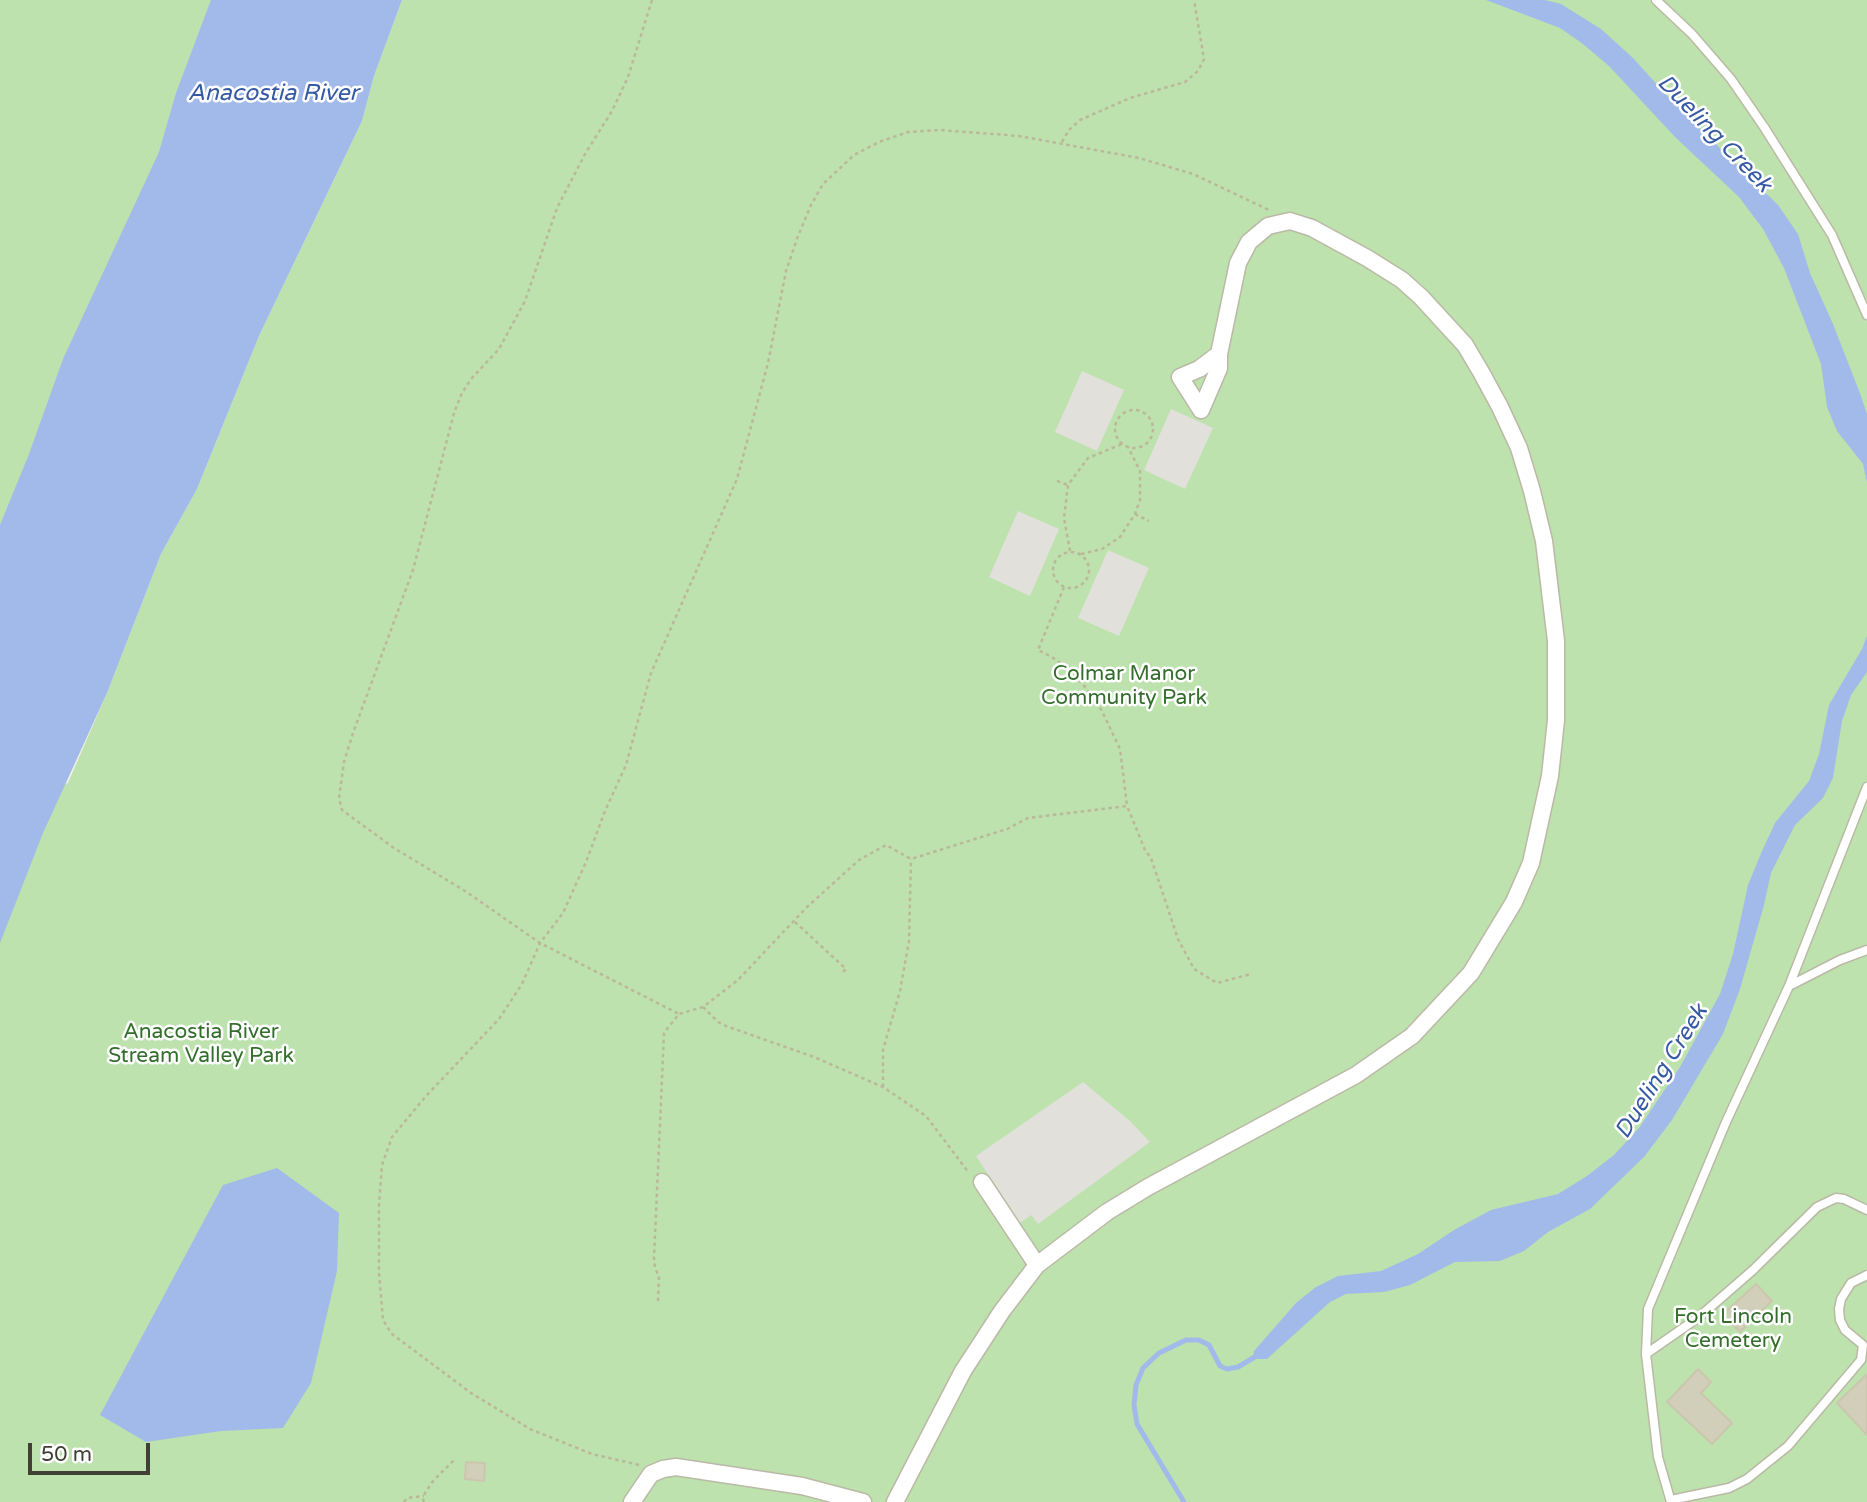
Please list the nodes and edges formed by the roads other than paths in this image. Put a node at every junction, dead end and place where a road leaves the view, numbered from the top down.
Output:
1 (1656, 0) edge
2 (1867, 315) edge
3 (1219, 354) dead end
4 (1867, 787) edge
5 (1867, 950) edge
6 (1789, 986) junction
7 (982, 1182) road end
8 (1867, 1210) edge
9 (1037, 1265) junction
10 (1867, 1275) edge
11 (1646, 1354) junction
12 (1671, 1501) edge
13 (632, 1502) edge
14 (863, 1502) edge
15 (895, 1502) edge

1 - 2 lane
3 - 9 street
4 - 6 lane
5 - 6 lane
6 - 11 lane
7 - 9 street
8 - 11 lane
9 - 15 street
10 - 12 lane
11 - 12 lane
13 - 14 street

